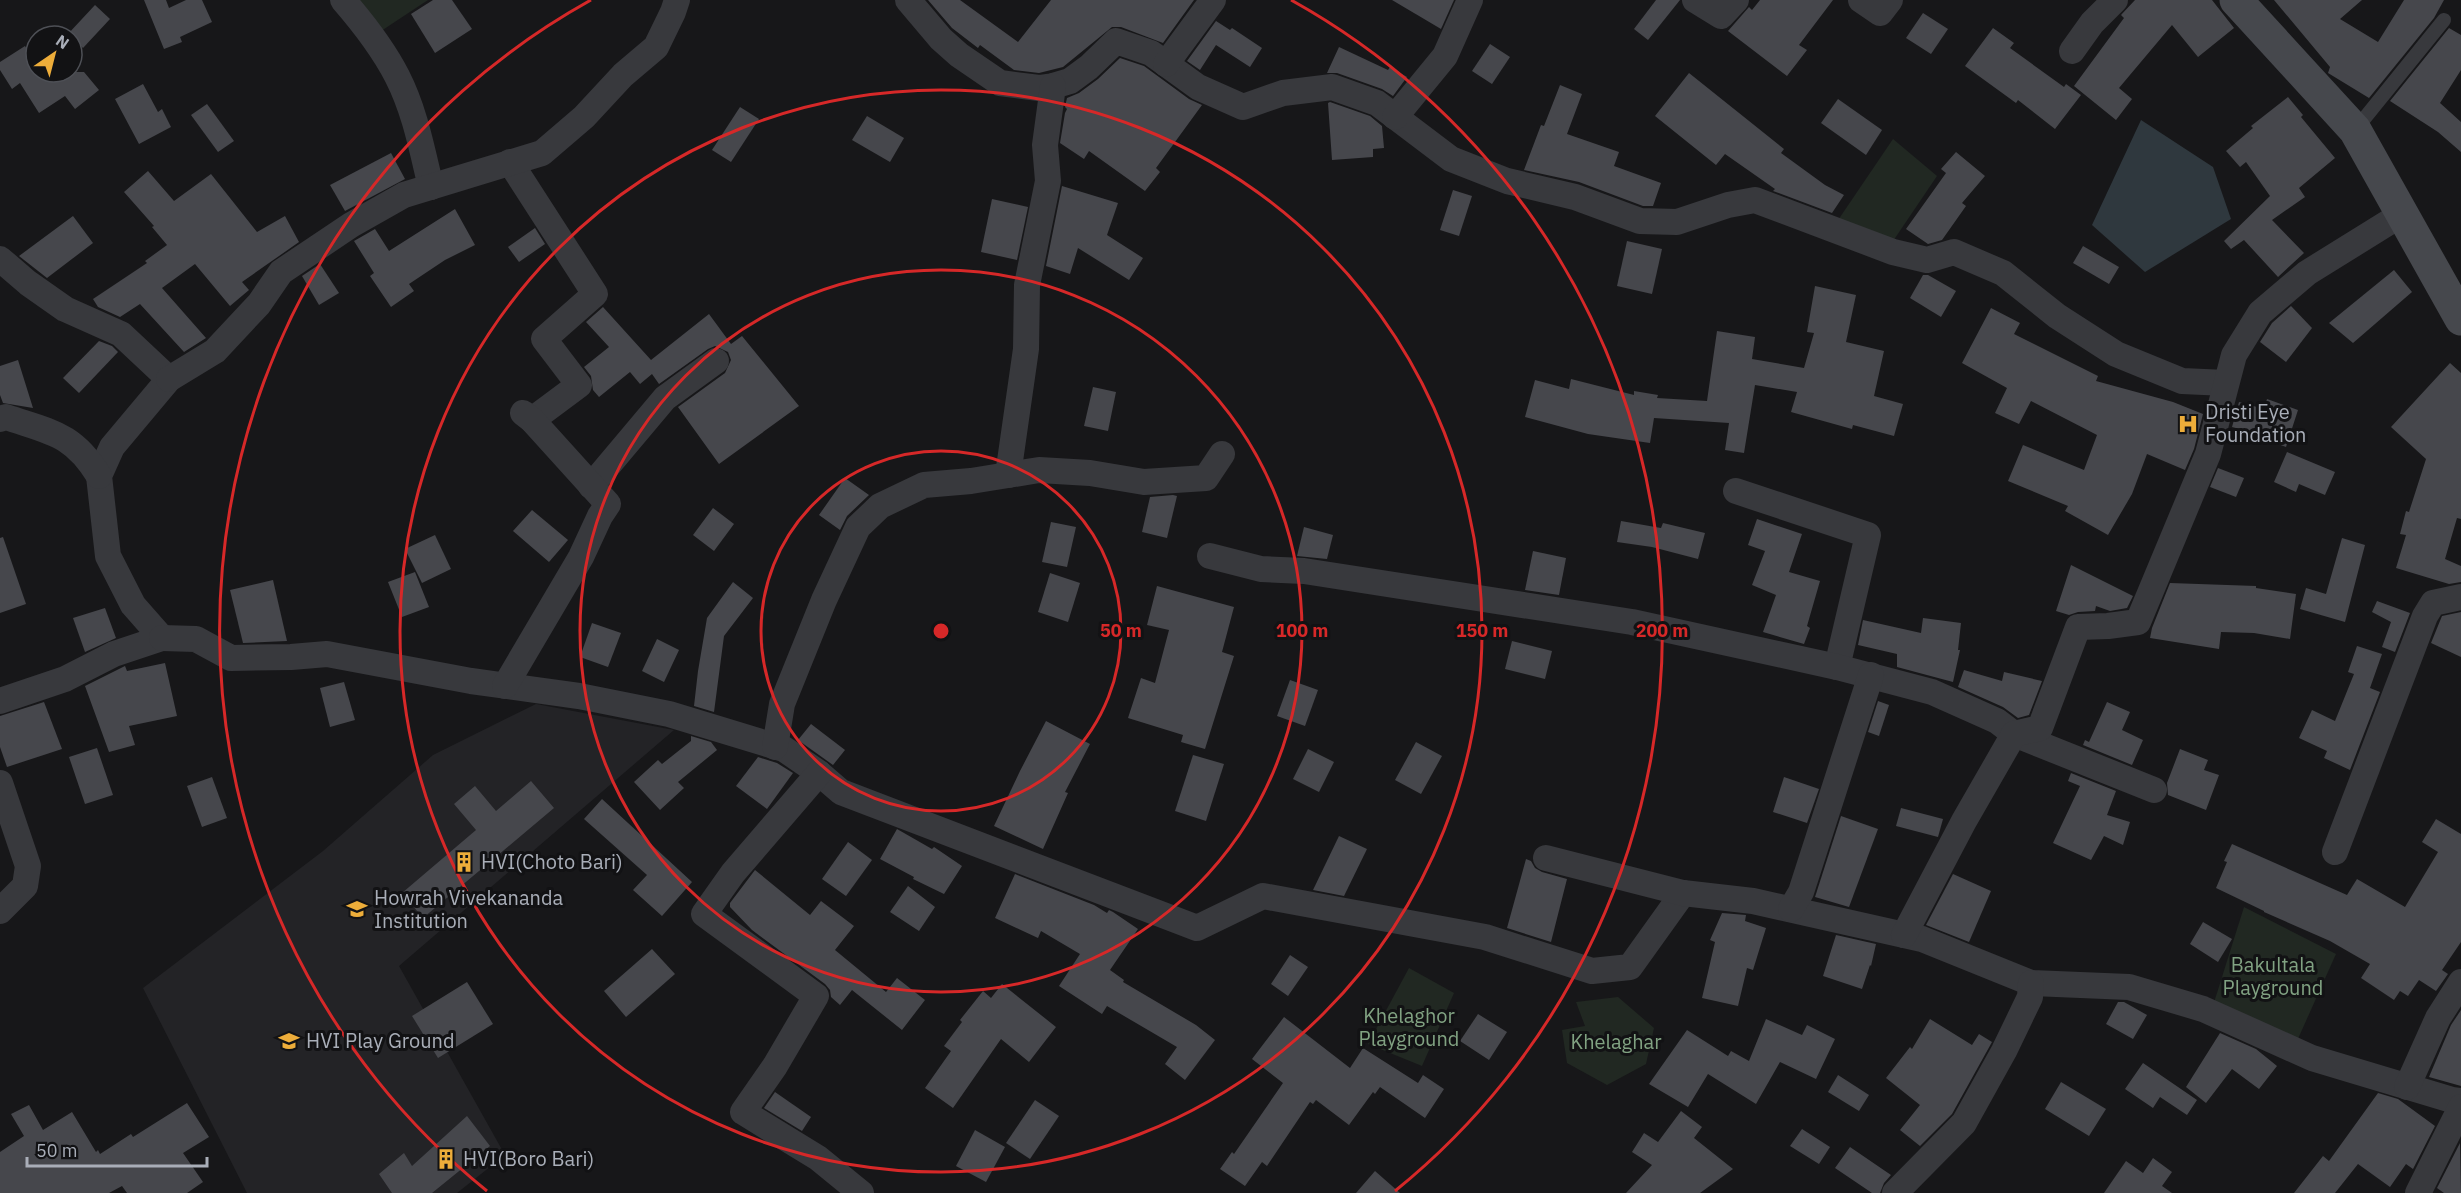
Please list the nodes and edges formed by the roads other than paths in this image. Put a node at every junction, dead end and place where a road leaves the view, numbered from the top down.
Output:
1 (343, 0) edge
2 (677, 0) edge
3 (908, 0) edge
4 (1213, 0) edge
5 (1470, 0) edge
6 (1695, 0) edge
7 (1736, 0) edge
8 (1861, 0) edge
9 (1890, 0) edge
10 (2115, 0) edge
11 (2237, 1) edge
12 (2444, 20) dead end
13 (2072, 51) dead end
14 (1166, 64) junction
15 (1053, 86) junction
16 (1395, 117) junction
17 (2355, 130) junction
18 (510, 162) junction
19 (431, 187) junction
20 (2402, 214) junction
21 (0, 260) edge
22 (2457, 300) edge
23 (716, 361) dead end
24 (169, 379) junction
25 (2226, 382) junction
26 (0, 419) edge
27 (1222, 454) dead end
28 (1008, 474) junction
29 (99, 476) junction
30 (591, 486) junction
31 (1736, 491) dead end
32 (1210, 555) dead end
33 (2461, 597) edge
34 (162, 638) junction
35 (1838, 667) junction
36 (1871, 675) junction
37 (506, 686) junction
38 (0, 701) edge
39 (2014, 734) junction
40 (775, 747) junction
41 (819, 773) junction
42 (0, 783) edge
43 (2154, 790) dead end
44 (2335, 852) dead end
45 (1546, 858) dead end
46 (1683, 893) junction
47 (1791, 909) junction
48 (0, 911) edge
49 (1904, 935) junction
50 (2461, 982) edge
51 (2031, 983) junction
52 (2408, 1087) junction
53 (2461, 1101) edge
54 (2461, 1107) edge
55 (1904, 1191) edge
56 (861, 1193) edge
57 (2418, 1193) edge

1 - 19 street
2 - 18 street
3 - 15 street
4 - 14 street
5 - 16 street
6 - 7 street
8 - 9 street
10 - 13 street
11 - 17 main road
12 - 17 lane
14 - 15 street
14 - 16 street
15 - 28 street
16 - 25 street
17 - 20 main road
18 - 19 street
18 - 30 street
19 - 24 street
20 - 22 main road
20 - 25 street
21 - 24 street
23 - 30 street
24 - 29 street
25 - 39 street
26 - 29 street
27 - 28 street
28 - 40 street
29 - 34 street
30 - 37 street
31 - 35 street
32 - 35 street
33 - 44 street
34 - 37 street
34 - 38 street
35 - 36 street
36 - 39 street
36 - 47 street
37 - 40 street
39 - 43 street
39 - 49 street
40 - 41 street
41 - 46 street
41 - 56 street
42 - 48 street
45 - 46 street
46 - 47 street
47 - 49 street
49 - 51 street
50 - 52 street
51 - 52 street
51 - 55 street
52 - 53 street
54 - 57 street

